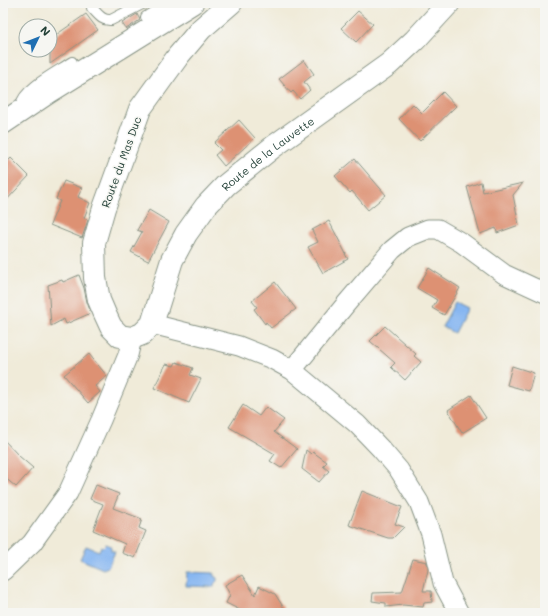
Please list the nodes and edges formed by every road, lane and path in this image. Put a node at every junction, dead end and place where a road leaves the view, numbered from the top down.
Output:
1 (144, 3) edge
2 (168, 3) edge
3 (192, 3) edge
4 (231, 3) edge
5 (449, 3) edge
6 (92, 8) dead end
7 (146, 17) dead end
8 (72, 62) dead end
9 (22, 110) junction
10 (3, 123) edge
11 (545, 293) edge
12 (152, 324) junction
13 (132, 338) junction
14 (292, 370) junction
15 (3, 571) edge
16 (459, 613) edge

1 - 6 lane
2 - 7 lane
3 - 9 street
4 - 13 street, Route du Mas Duc
5 - 12 street, Route de la Lauvette
8 - 9 lane
9 - 10 street
11 - 14 street
12 - 13 street
12 - 14 street
13 - 15 street
14 - 16 street

